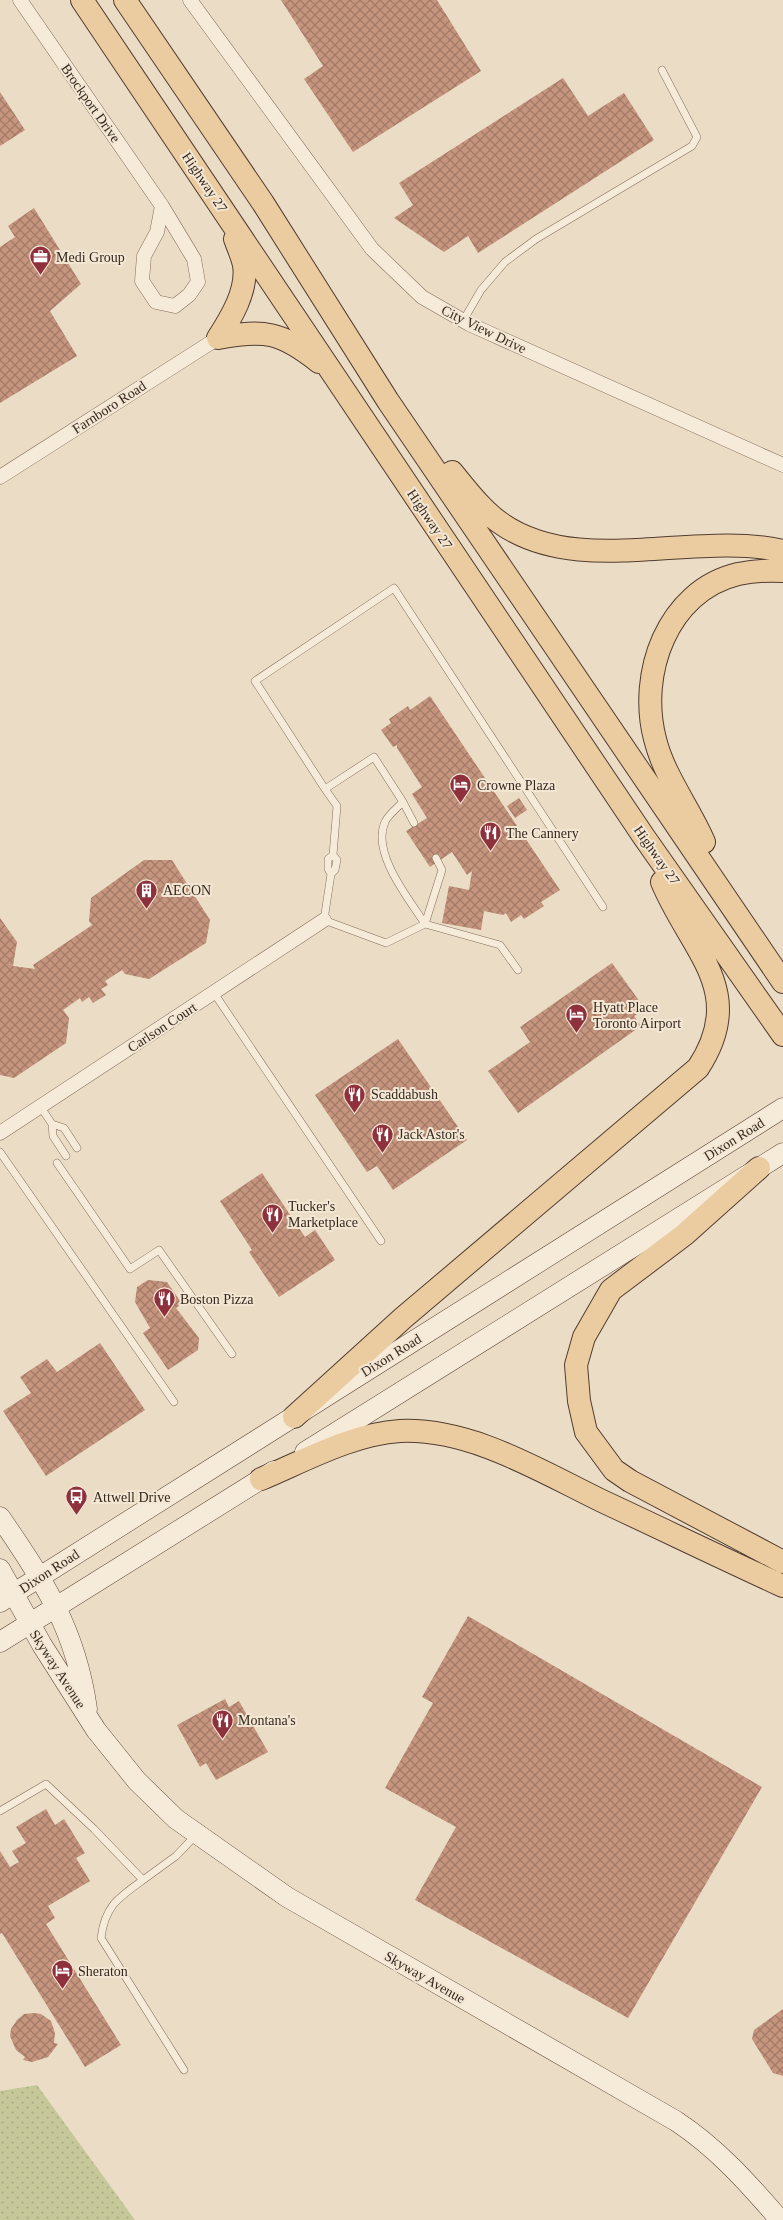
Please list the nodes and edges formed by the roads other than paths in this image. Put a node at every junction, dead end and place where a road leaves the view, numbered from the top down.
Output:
1 (20, 0) edge
2 (82, 0) edge
3 (124, 0) edge
4 (190, 0) edge
5 (662, 70) dead end
6 (162, 206) junction
7 (226, 212) junction
8 (462, 321) junction
9 (218, 338) junction
10 (332, 372) junction
11 (388, 401) junction
12 (783, 465) edge
13 (0, 477) edge
14 (783, 551) edge
15 (783, 571) edge
16 (325, 789) junction
17 (403, 802) junction
18 (414, 823) dead end
19 (644, 837) junction
20 (436, 858) dead end
21 (726, 896) junction
22 (603, 907) dead end
23 (324, 920) junction
24 (425, 924) junction
25 (518, 970) dead end
26 (783, 982) edge
27 (214, 993) junction
28 (783, 1035) edge
29 (40, 1106) junction
30 (783, 1108) edge
31 (52, 1124) junction
32 (0, 1133) edge
33 (78, 1148) dead end
34 (0, 1152) edge
35 (783, 1153) edge
36 (66, 1156) dead end
37 (57, 1163) dead end
38 (759, 1168) junction
39 (382, 1240) dead end
40 (232, 1354) dead end
41 (174, 1402) dead end
42 (294, 1417) junction
43 (261, 1479) junction
44 (0, 1517) edge
45 (783, 1562) edge
46 (0, 1569) edge
47 (40, 1575) junction
48 (783, 1586) edge
49 (7, 1598) edge
50 (56, 1606) junction
51 (30, 1624) junction
52 (0, 1642) edge
53 (87, 1713) junction
54 (0, 1811) edge
55 (197, 1834) junction
56 (143, 1880) junction
57 (184, 2070) dead end
58 (780, 2220) edge

1 - 6 street, Brockport Drive
2 - 7 main road, Highway 27
3 - 11 main road
4 - 8 street, City View Drive
5 - 8 lane
6 - 6 street, Brockport Drive
7 - 9 main road
7 - 10 main road, Highway 27
8 - 12 street, City View Drive
9 - 10 main road
9 - 13 street, Farnboro Road
10 - 19 main road, Highway 27
11 - 14 main road
11 - 21 main road
15 - 21 main road
16 - 17 lane
16 - 22 lane
16 - 23 lane
17 - 18 lane
17 - 24 lane
19 - 28 main road, Highway 27
19 - 42 main road
20 - 24 lane
21 - 26 main road
23 - 24 lane
23 - 27 street, Carlson Court
24 - 25 lane
27 - 29 street, Carlson Court
27 - 39 lane
29 - 31 lane
29 - 32 street, Carlson Court
30 - 42 main road, Dixon Road
31 - 33 lane
31 - 36 lane
34 - 41 lane
35 - 38 main road
37 - 40 lane
38 - 43 main road
38 - 45 main road
42 - 47 main road, Dixon Road
43 - 48 main road
43 - 50 main road
44 - 47 main road
46 - 49 main road
47 - 49 main road, Dixon Road
47 - 50 main road
49 - 51 main road
50 - 51 main road
50 - 53 main road, Skyway Avenue
51 - 52 main road
51 - 53 main road, Skyway Avenue
53 - 55 main road, Skyway Avenue
54 - 56 lane
55 - 56 lane
55 - 58 main road, Skyway Avenue
56 - 57 lane

